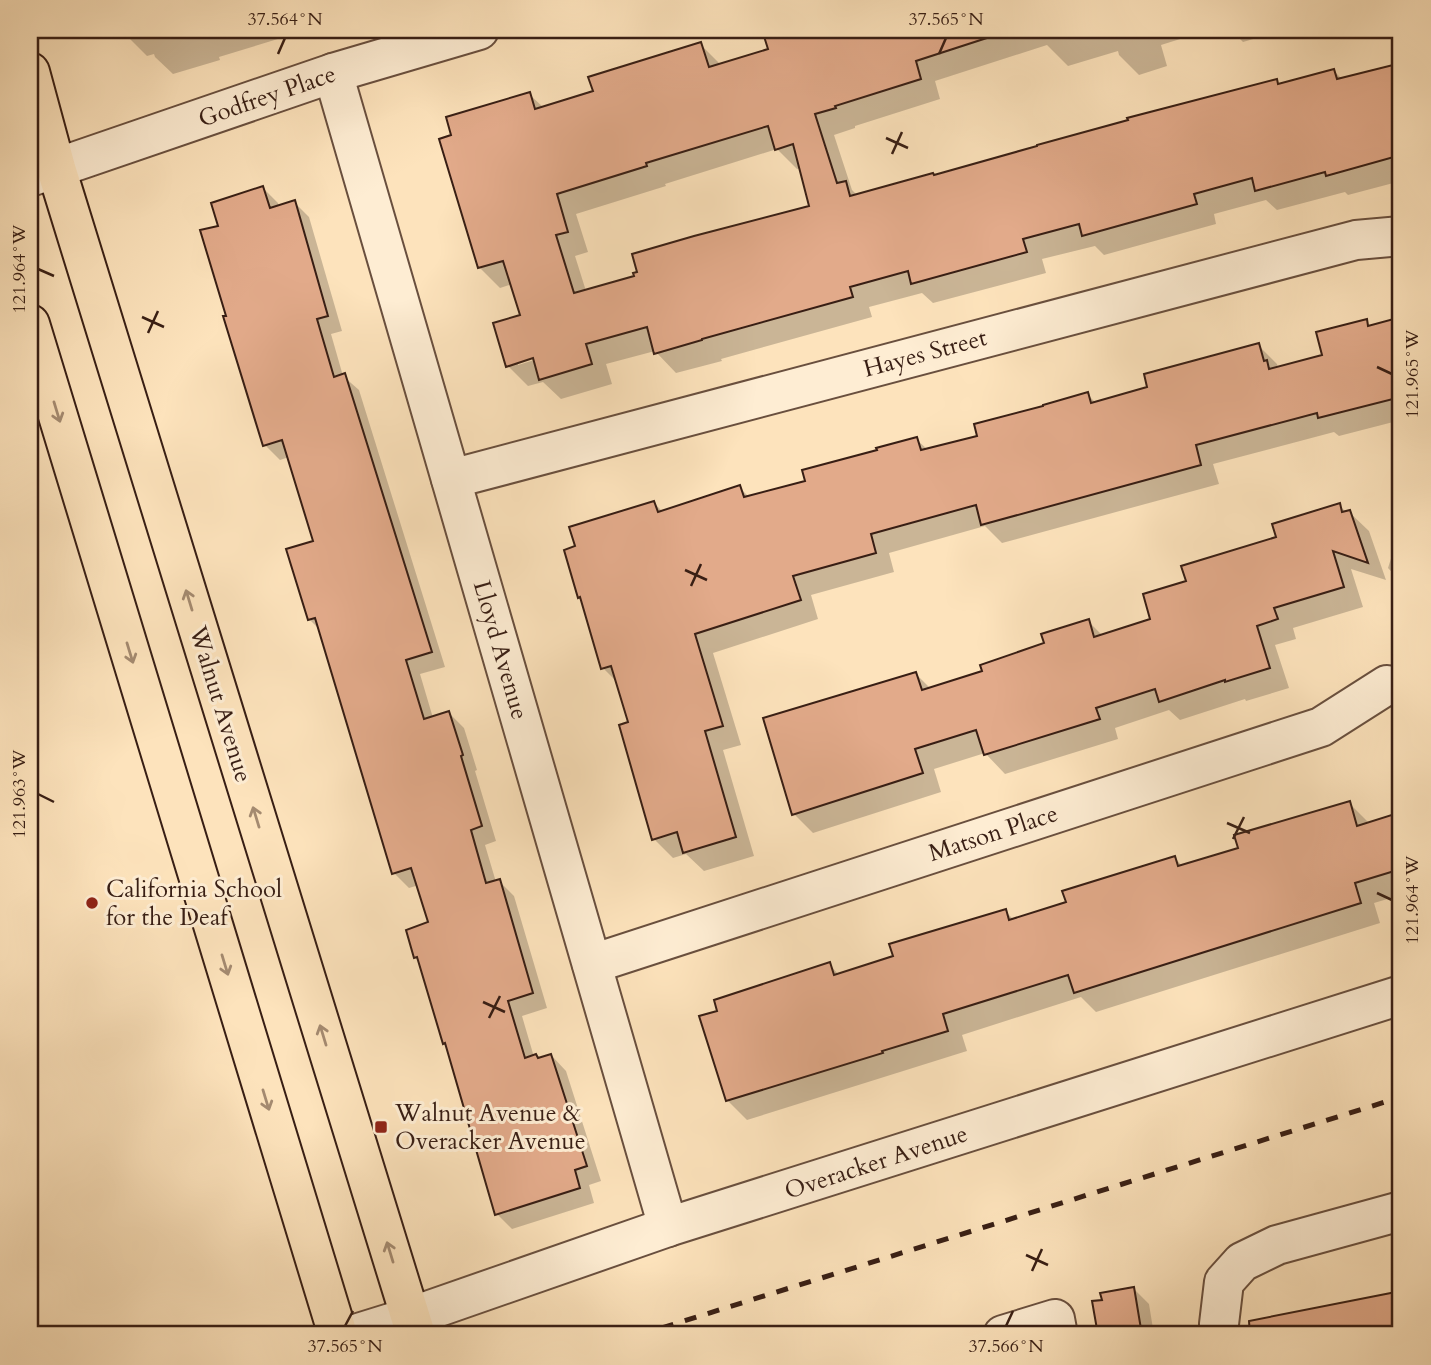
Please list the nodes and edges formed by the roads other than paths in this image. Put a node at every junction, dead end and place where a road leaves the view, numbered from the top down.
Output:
1 (479, 30) edge
2 (30, 72) edge
3 (333, 73) junction
4 (43, 172) edge
5 (1401, 236) edge
6 (30, 324) edge
7 (451, 479) junction
8 (1387, 685) dead end
9 (592, 964) junction
10 (1401, 995) edge
11 (1401, 1211) edge
12 (668, 1227) junction
13 (413, 1326) edge
14 (338, 1335) edge
15 (352, 1335) edge
16 (1003, 1335) edge
17 (1058, 1335) edge
18 (1219, 1335) edge

1 - 3 street, Godfrey Place
2 - 4 main road, Walnut Avenue
3 - 4 street, Godfrey Place
3 - 7 street, Lloyd Avenue
13 -> 4 main road, Walnut Avenue
5 - 7 street, Hayes Street
6 -> 14 main road
7 - 9 street, Lloyd Avenue
8 - 9 street, Matson Place
9 - 12 street, Lloyd Avenue
10 - 12 street, Overacker Avenue
11 - 18 street
12 - 13 street, Overacker Avenue
13 - 15 street, Overacker Avenue
16 - 17 street

